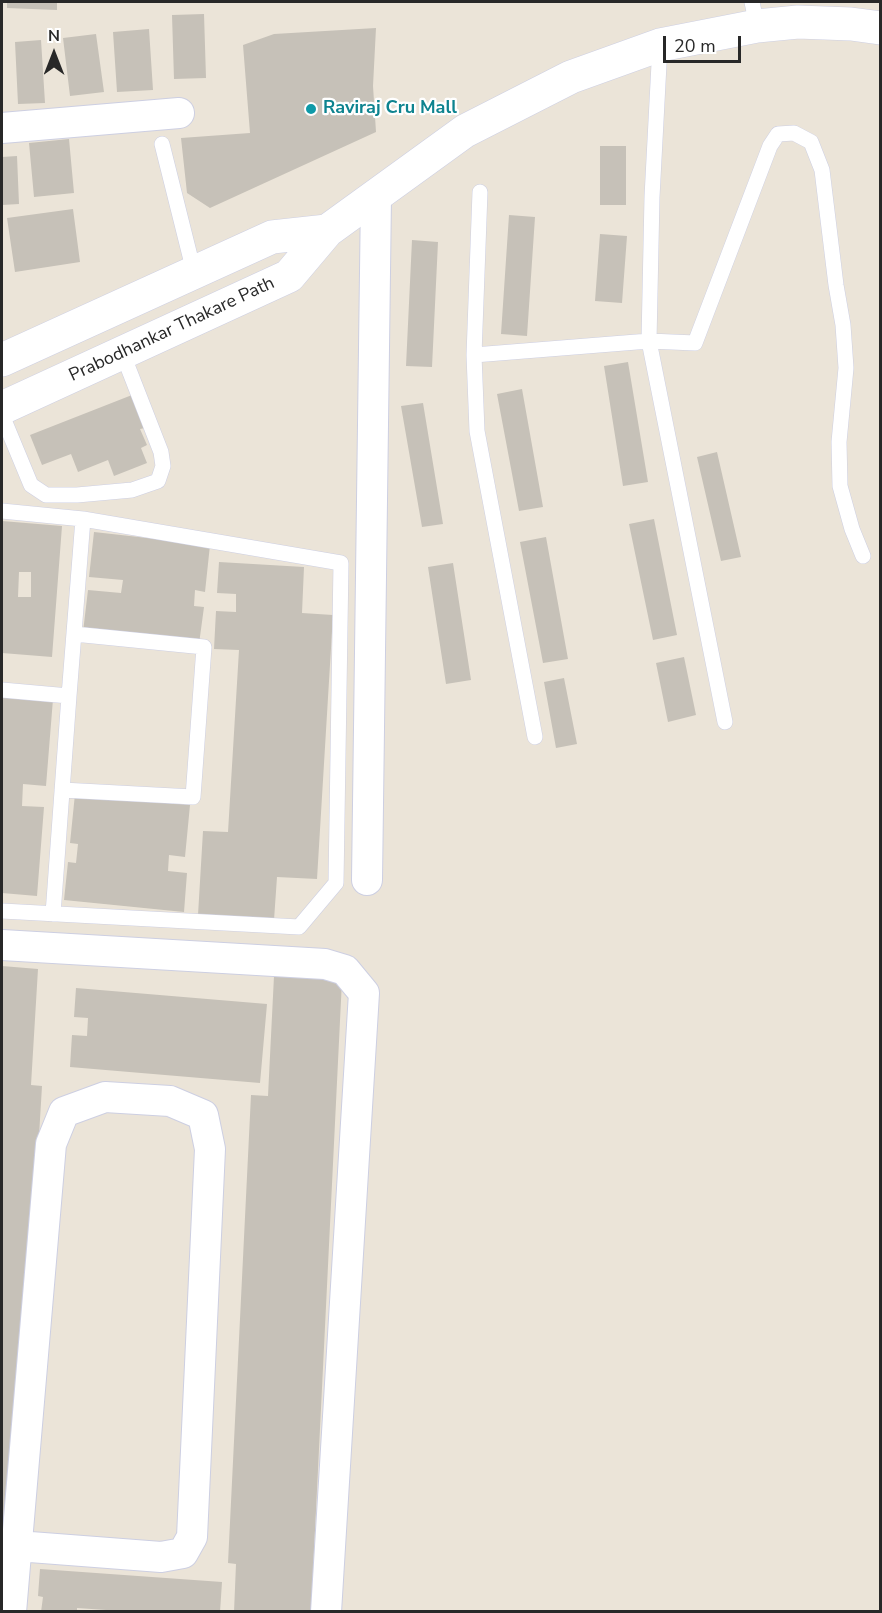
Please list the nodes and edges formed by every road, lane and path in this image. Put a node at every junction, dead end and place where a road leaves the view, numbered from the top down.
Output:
1 (755, 14) edge
2 (880, 28) edge
3 (660, 45) junction
4 (179, 113) dead end
5 (2, 128) edge
6 (162, 144) dead end
7 (480, 192) dead end
8 (376, 196) junction
9 (327, 231) junction
10 (194, 272) junction
11 (649, 340) junction
12 (122, 352) junction
13 (474, 355) junction
14 (2, 360) edge
15 (2, 408) edge
16 (2, 415) edge
17 (2, 511) edge
18 (83, 519) junction
19 (863, 556) dead end
20 (74, 634) junction
21 (2, 690) edge
22 (69, 696) junction
23 (725, 722) dead end
24 (535, 737) dead end
25 (62, 790) junction
26 (367, 880) dead end
27 (2, 911) edge
28 (53, 914) junction
29 (2, 945) edge
30 (17, 1546) junction
31 (11, 1611) edge
32 (327, 1611) edge

1 - 2 main road, Prabodhankar Thakare Path
1 - 3 main road, Prabodhankar Thakare Path
3 - 8 main road, Prabodhankar Thakare Path
3 - 11 lane
4 - 5 street
6 - 10 lane
7 - 13 lane
8 - 9 main road, Prabodhankar Thakare Path
8 - 26 street
9 - 10 main road, Prabodhankar Thakare Path
9 - 12 main road, Prabodhankar Thakare Path
10 - 14 main road, Prabodhankar Thakare Path
11 - 13 lane
11 - 19 lane
11 - 23 lane
12 - 15 main road, Prabodhankar Thakare Path
12 - 16 lane
13 - 24 lane
17 - 18 lane
18 - 20 lane
18 - 28 lane
20 - 22 lane
20 - 25 lane
21 - 22 lane
22 - 25 lane
25 - 28 lane
27 - 28 lane
29 - 32 street
30 - 30 street
30 - 31 street

